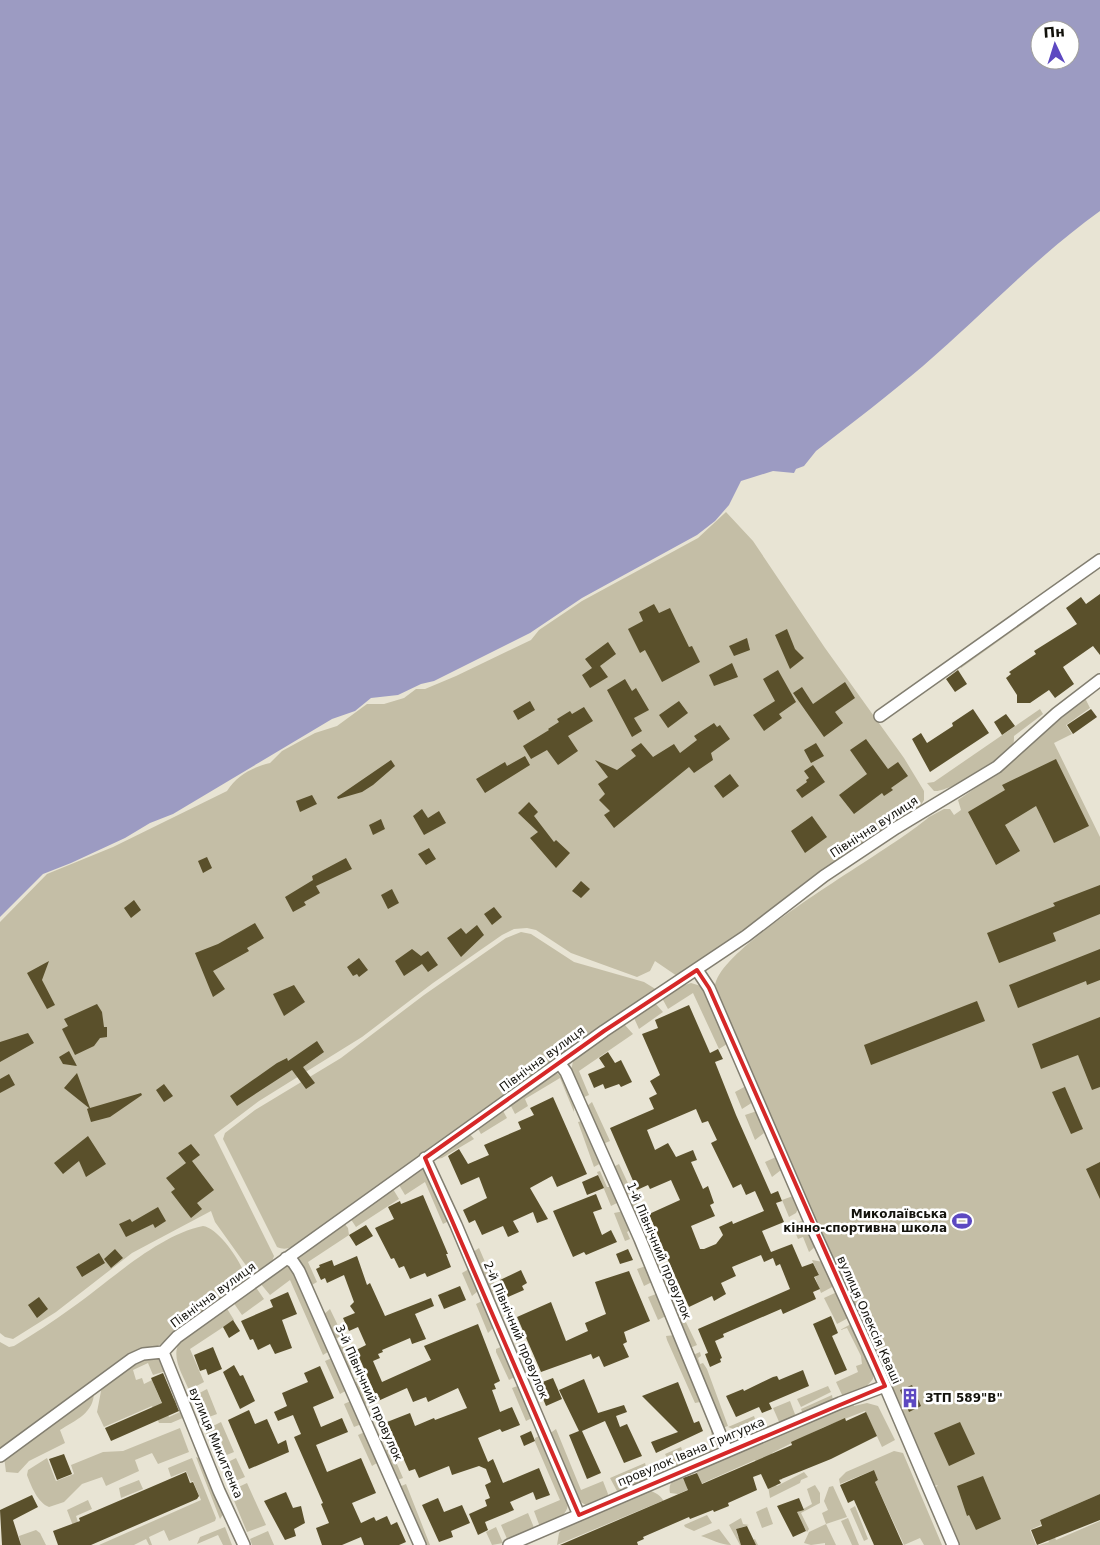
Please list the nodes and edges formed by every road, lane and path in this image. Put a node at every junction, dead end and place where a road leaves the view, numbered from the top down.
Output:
1 (1100, 560) edge
2 (1100, 680) edge
3 (880, 716) dead end
4 (698, 970) junction
5 (560, 1064) junction
6 (425, 1158) junction
7 (286, 1258) junction
8 (163, 1352) junction
9 (885, 1386) junction
10 (727, 1451) junction
11 (0, 1456) edge
12 (579, 1515) junction
13 (244, 1545) edge
14 (420, 1545) edge
15 (509, 1545) edge
16 (953, 1545) edge

1 - 3 street
2 - 4 street, Північна вулиця
4 - 5 street, Північна вулиця
4 - 9 street, вулиця Олексія Кваші
5 - 6 street, Північна вулиця
5 - 10 street, 1-й Північний провулок
6 - 7 street, Північна вулиця
6 - 12 street, 2-й Північний провулок
7 - 8 street, Північна вулиця
7 - 14 street, 3-й Північний провулок
8 - 11 street
8 - 13 street, вулиця Микитенка
9 - 10 street, провулок Івана Григурка
9 - 16 street, вулиця Олексія Кваші
10 - 12 street, провулок Івана Григурка
12 - 15 street, провулок Івана Григурка

